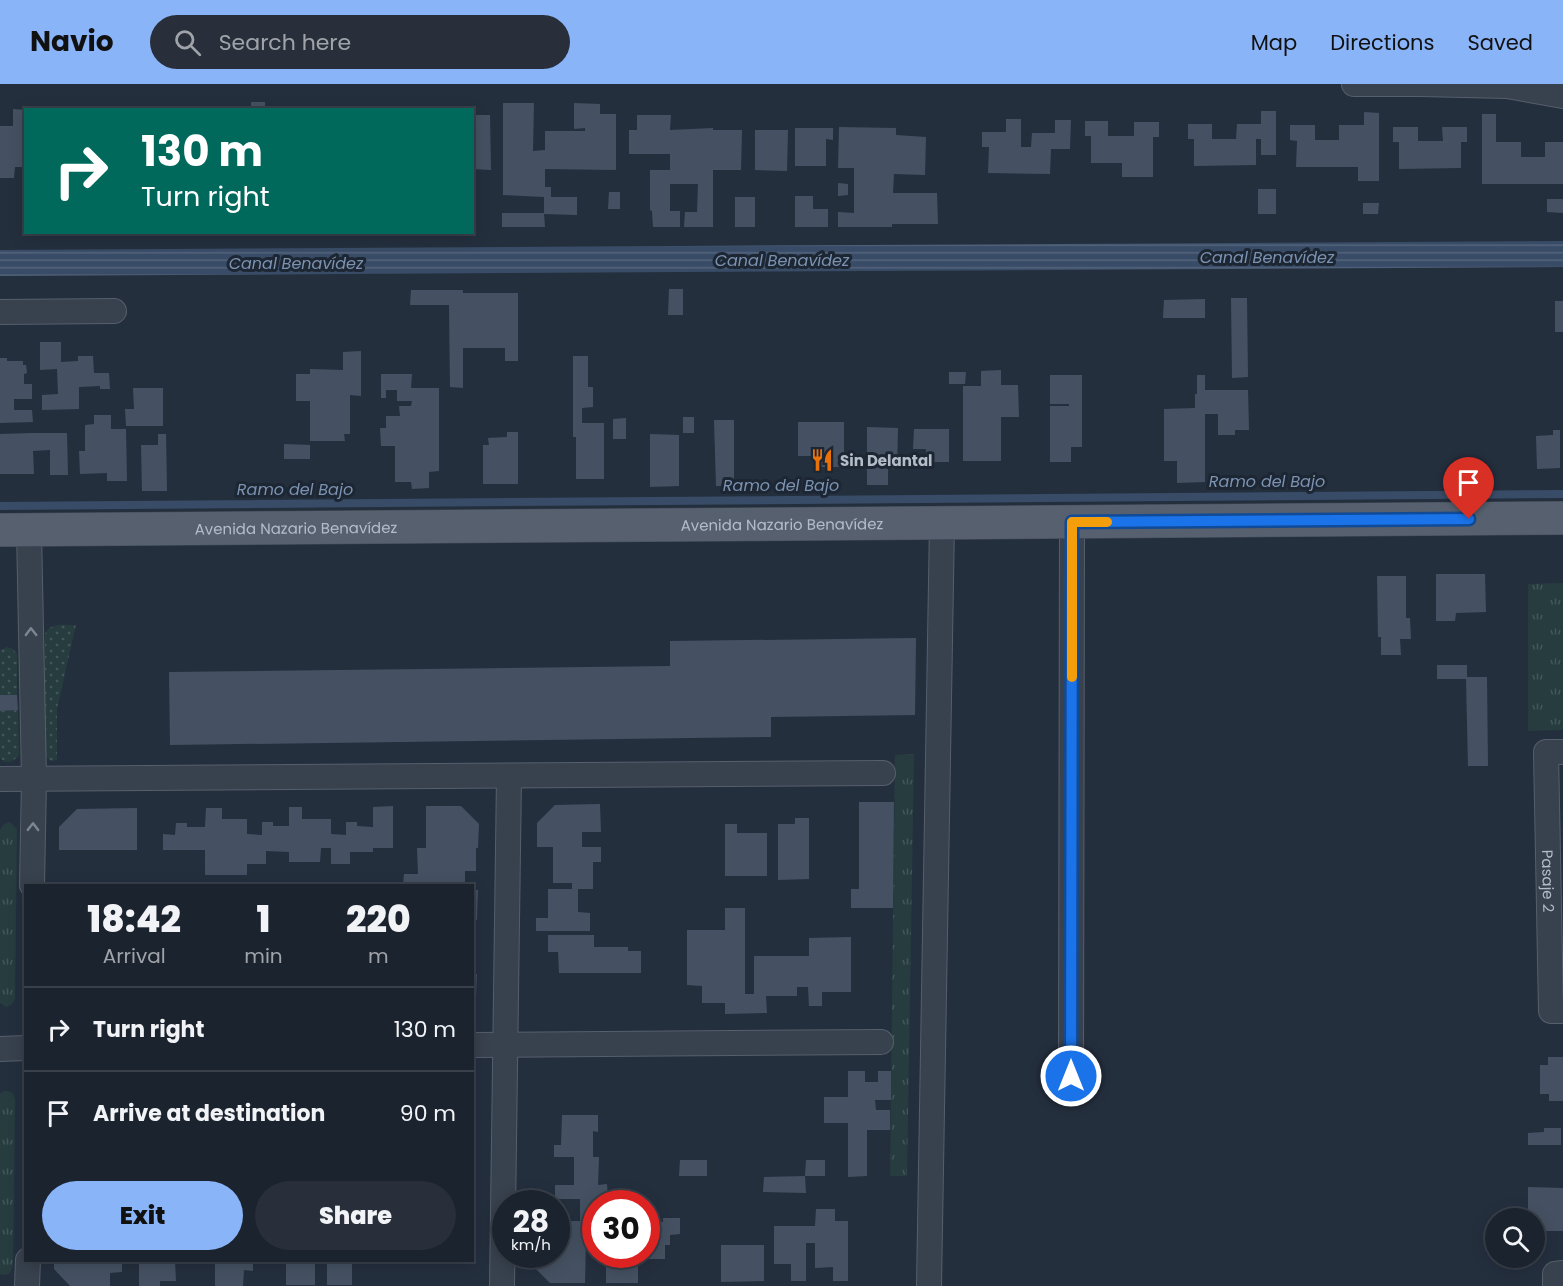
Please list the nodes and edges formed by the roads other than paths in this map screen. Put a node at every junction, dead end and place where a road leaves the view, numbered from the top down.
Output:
1 (1354, 84) edge
2 (1420, 84) edge
3 (1502, 85) edge
4 (1563, 96) edge
5 (114, 310) dead end
6 (0, 312) edge
7 (1563, 518) edge
8 (1072, 522) junction
9 (942, 523) junction
10 (14, 530) edge
11 (1555, 752) edge
12 (883, 773) dead end
13 (509, 776) junction
14 (0, 779) edge
15 (34, 779) junction
16 (32, 884) edge
17 (1557, 1011) edge
18 (881, 1041) dead end
19 (474, 1045) edge
20 (505, 1045) junction
21 (24, 1048) edge
22 (0, 1049) edge
23 (1071, 1076) dead end
24 (28, 1262) edge
25 (27, 1286) edge
26 (502, 1286) edge
27 (929, 1286) edge

1 - 2 street
2 - 3 street
3 - 4 street
5 - 6 street
7 - 8 main road, Avenida Nazario Benavídez
8 - 9 main road, Avenida Nazario Benavídez
8 - 23 street
9 - 10 main road, Avenida Nazario Benavídez
9 - 27 street
15 -> 10 street
11 - 17 street, Pasaje 2
12 - 13 street
13 - 15 street
13 - 20 street
14 - 15 street
16 -> 15 street
18 - 20 street
19 - 20 street
20 - 26 street
21 - 22 street
24 - 25 street

